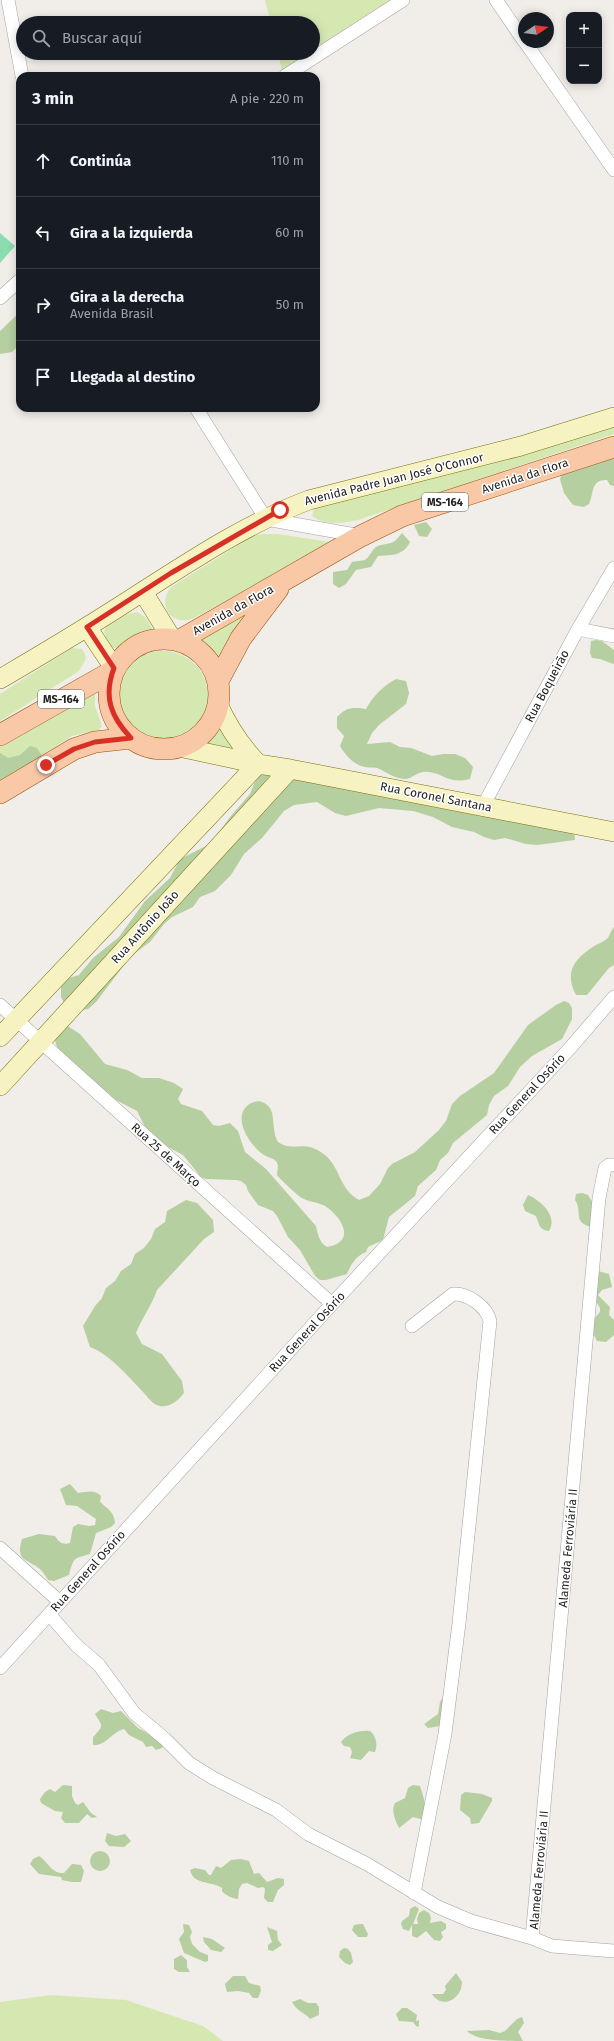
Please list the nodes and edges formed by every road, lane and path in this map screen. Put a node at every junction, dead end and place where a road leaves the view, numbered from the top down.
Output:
1 (8, 0) edge
2 (403, 0) edge
3 (496, 0) edge
4 (518, 32) edge
5 (16, 43) edge
6 (529, 48) edge
7 (320, 53) edge
8 (19, 60) edge
9 (310, 60) edge
10 (21, 72) edge
11 (291, 72) edge
12 (614, 170) edge
13 (16, 284) edge
14 (0, 298) edge
15 (199, 412) edge
16 (614, 417) edge
17 (614, 446) edge
18 (266, 519) junction
19 (361, 536) junction
20 (614, 568) edge
21 (286, 580) junction
22 (143, 592) junction
23 (87, 627) junction
24 (578, 629) junction
25 (614, 636) edge
26 (176, 639) junction
27 (113, 670) junction
28 (0, 679) edge
29 (218, 681) junction
30 (218, 704) junction
31 (0, 735) edge
32 (131, 738) junction
33 (180, 747) junction
34 (258, 764) junction
35 (290, 769) junction
36 (0, 792) edge
37 (483, 806) junction
38 (614, 832) edge
39 (614, 997) edge
40 (0, 1005) edge
41 (16, 1020) junction
42 (0, 1037) edge
43 (41, 1042) junction
44 (0, 1086) edge
45 (614, 1165) edge
46 (332, 1304) junction
47 (412, 1326) dead end
48 (0, 1548) edge
49 (60, 1602) junction
50 (49, 1614) junction
51 (0, 1668) edge
52 (414, 1893) junction
53 (532, 1938) junction
54 (614, 1951) edge

1 - 5 street
2 - 7 street
3 - 4 street
6 - 12 street
8 - 10 street
9 - 11 street
13 - 14 street
15 - 18 street
16 - 18 main road, Avenida Padre Juan José O'Connor
17 - 19 main road, Avenida da Flora / MS-164
18 - 19 street
18 - 22 main road, Avenida Padre Juan José O'Connor
19 - 21 main road, Avenida da Flora / MS-164
20 - 24 street, Rua Boqueirão
21 - 26 main road, Avenida da Flora / MS-164
21 - 29 main road, Avenida da Flora / MS-164
22 - 23 main road, Avenida Padre Juan José O'Connor
22 - 26 main road
23 - 27 main road
23 - 28 main road, Avenida Padre Juan José O'Connor
24 - 25 street
24 - 37 street, Rua Boqueirão
26 - 27 main road, MS-164
26 - 29 main road
27 - 31 main road, MS-164
27 - 32 main road
29 - 30 main road, MS-164
30 - 33 main road, MS-164
30 - 34 main road
32 - 33 main road, MS-164
32 - 36 main road, MS-164
33 - 34 main road, Rua Coronel Santana
34 - 35 main road, Rua Coronel Santana
34 - 41 main road
35 - 37 main road, Rua Coronel Santana
35 - 43 main road, Rua Antônio João
37 - 38 main road, Rua Coronel Santana
39 - 46 street, Rua General Osório
40 - 41 street, Rua 25 de Março
41 - 42 main road
41 - 43 street, Rua 25 de Março
43 - 44 main road, Rua Antônio João
43 - 46 street, Rua 25 de Março
45 - 53 street, Alameda Ferroviária II
46 - 49 street, Rua General Osório
47 - 52 street
48 - 49 street
49 - 50 street, Rua General Osório
50 - 51 street, Rua General Osório
50 - 52 street
52 - 53 street
53 - 54 street

